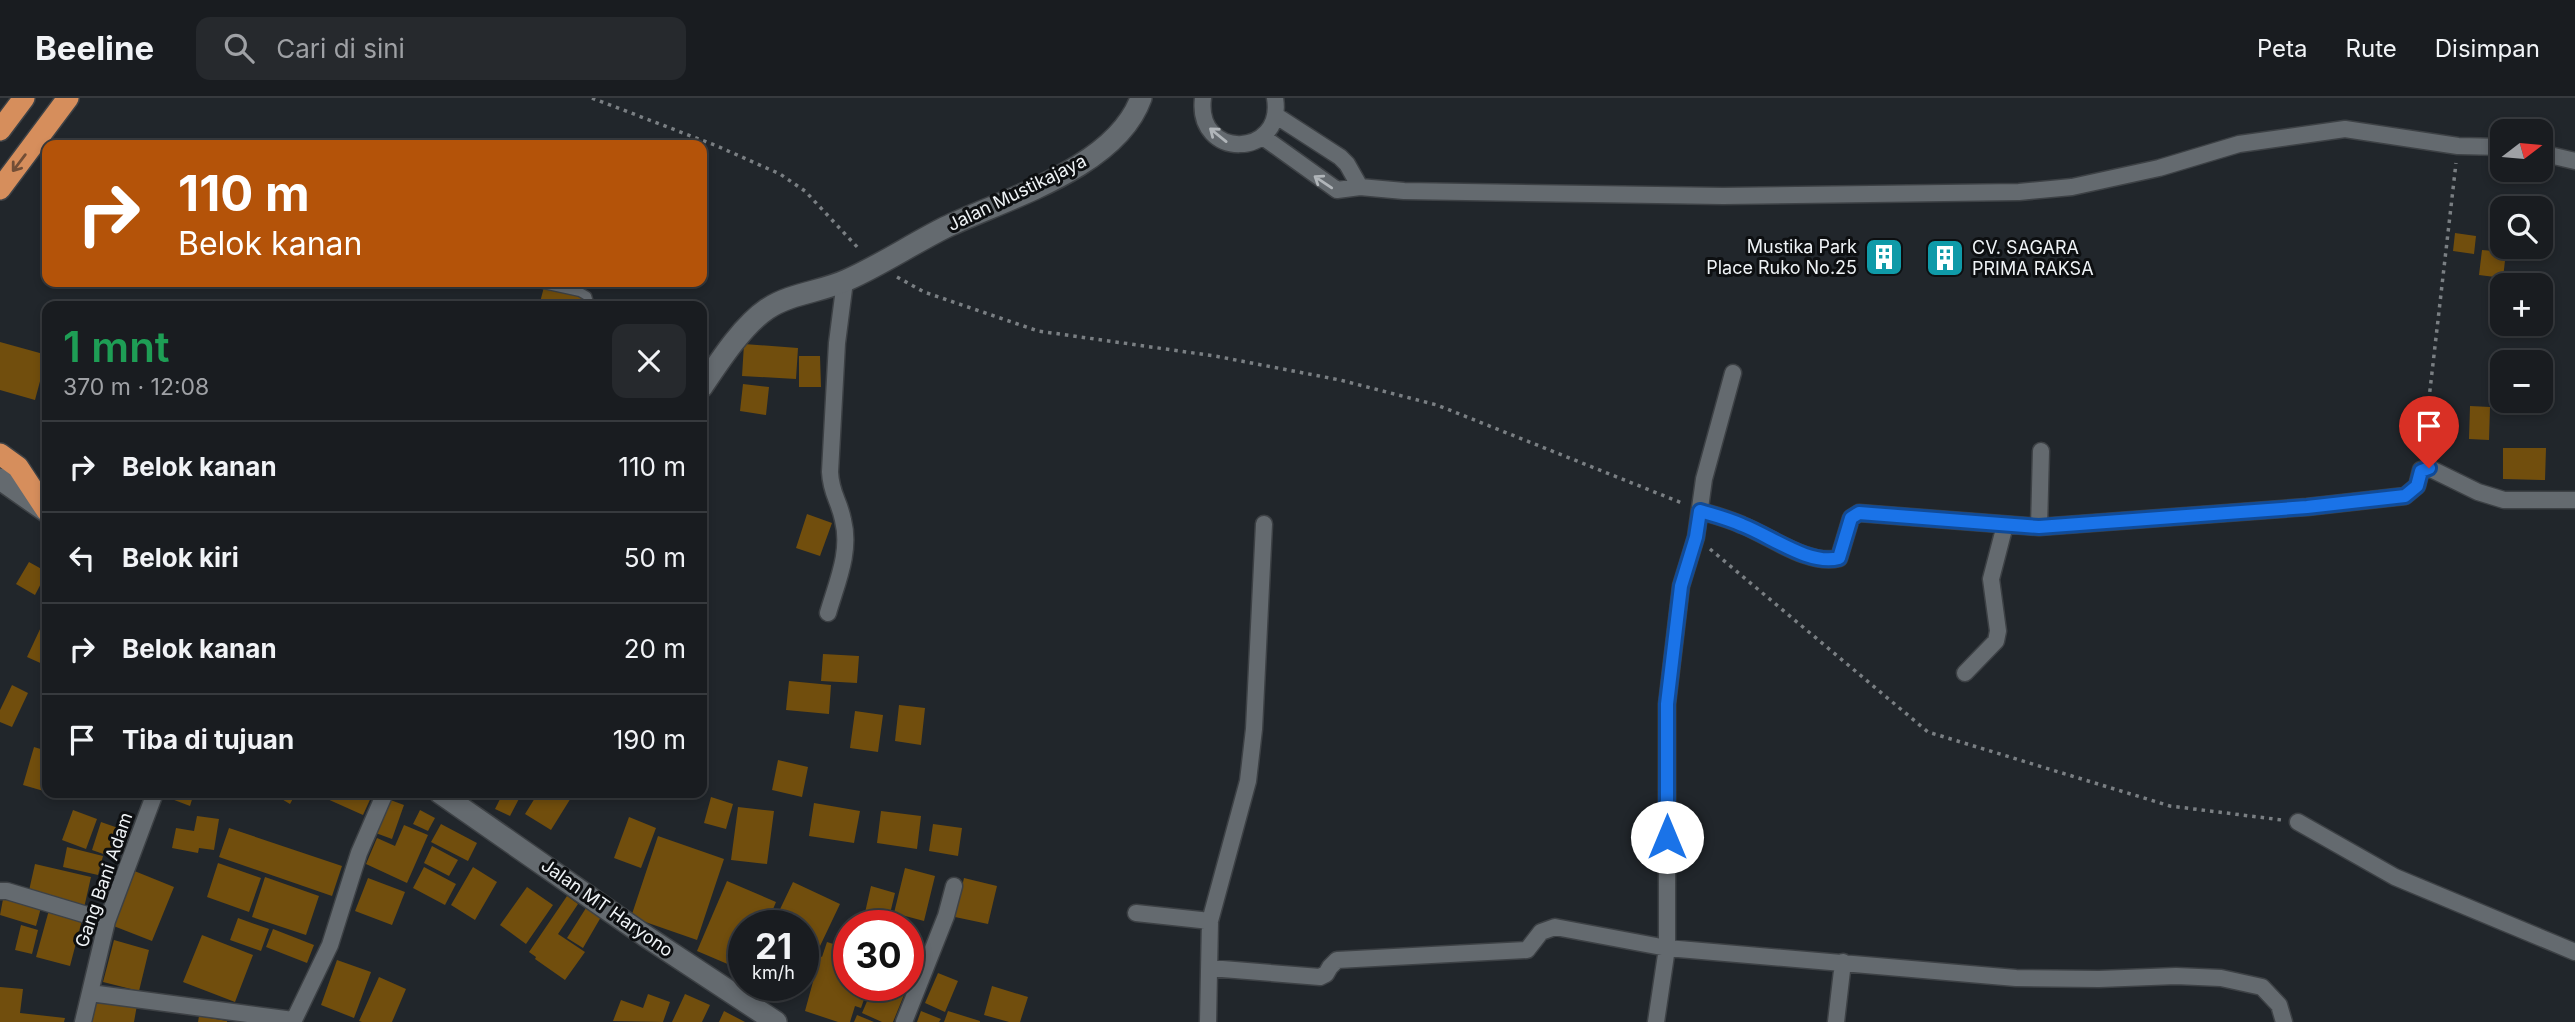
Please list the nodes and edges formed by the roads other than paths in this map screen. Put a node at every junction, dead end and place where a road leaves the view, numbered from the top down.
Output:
1 (24, 98) edge
2 (68, 98) edge
3 (1141, 98) edge
4 (1203, 98) edge
5 (1275, 106) edge
6 (0, 130) edge
7 (1263, 136) junction
8 (2490, 147) edge
9 (2553, 156) edge
10 (2575, 161) edge
11 (1360, 187) junction
12 (0, 189) edge
13 (845, 281) junction
14 (557, 287) edge
15 (588, 301) edge
16 (1733, 373) dead end
17 (707, 376) edge
18 (2041, 451) dead end
19 (0, 454) edge
20 (0, 479) edge
21 (2575, 500) edge
22 (42, 503) edge
23 (42, 508) edge
24 (1700, 511) junction
25 (1264, 524) dead end
26 (2005, 525) junction
27 (2039, 527) junction
28 (828, 613) dead end
29 (1965, 673) dead end
30 (153, 798) edge
31 (383, 798) edge
32 (447, 798) edge
33 (2298, 822) road end
34 (954, 886) dead end
35 (0, 891) edge
36 (1136, 913) dead end
37 (107, 921) junction
38 (1210, 921) junction
39 (1667, 948) junction
40 (2575, 952) edge
41 (1843, 962) junction
42 (1210, 968) junction
43 (90, 993) junction
44 (293, 1021) edge
45 (83, 1022) edge
46 (775, 1022) edge
47 (904, 1022) edge
48 (1208, 1022) edge
49 (1656, 1022) edge
50 (1836, 1022) edge
51 (2284, 1022) edge

1 - 6 highway
2 -> 12 highway
3 - 13 street, Jalan Mustikajaya
7 -> 4 street
5 - 7 street
5 - 11 street
11 -> 7 street
8 - 11 street
9 - 10 street
13 - 17 street, Jalan Mustikajaya
13 - 28 street
14 - 15 lane
16 - 24 street
18 - 27 street
19 - 22 highway
20 - 23 street
21 - 27 street
24 - 26 street
24 - 39 street
25 - 38 street
26 - 27 street
26 - 29 street
30 - 37 street, Gang Bani Adam
31 - 44 street
32 - 46 street, Jalan MT Haryono
33 - 40 street
34 - 47 street
35 - 37 street
36 - 38 street
37 - 43 street, Gang Bani Adam
38 - 42 street
39 - 41 street
39 - 42 street
39 - 49 street
41 - 50 street
41 - 51 street
42 - 48 street
43 - 44 street
43 - 45 street, Gang Bani Adam

